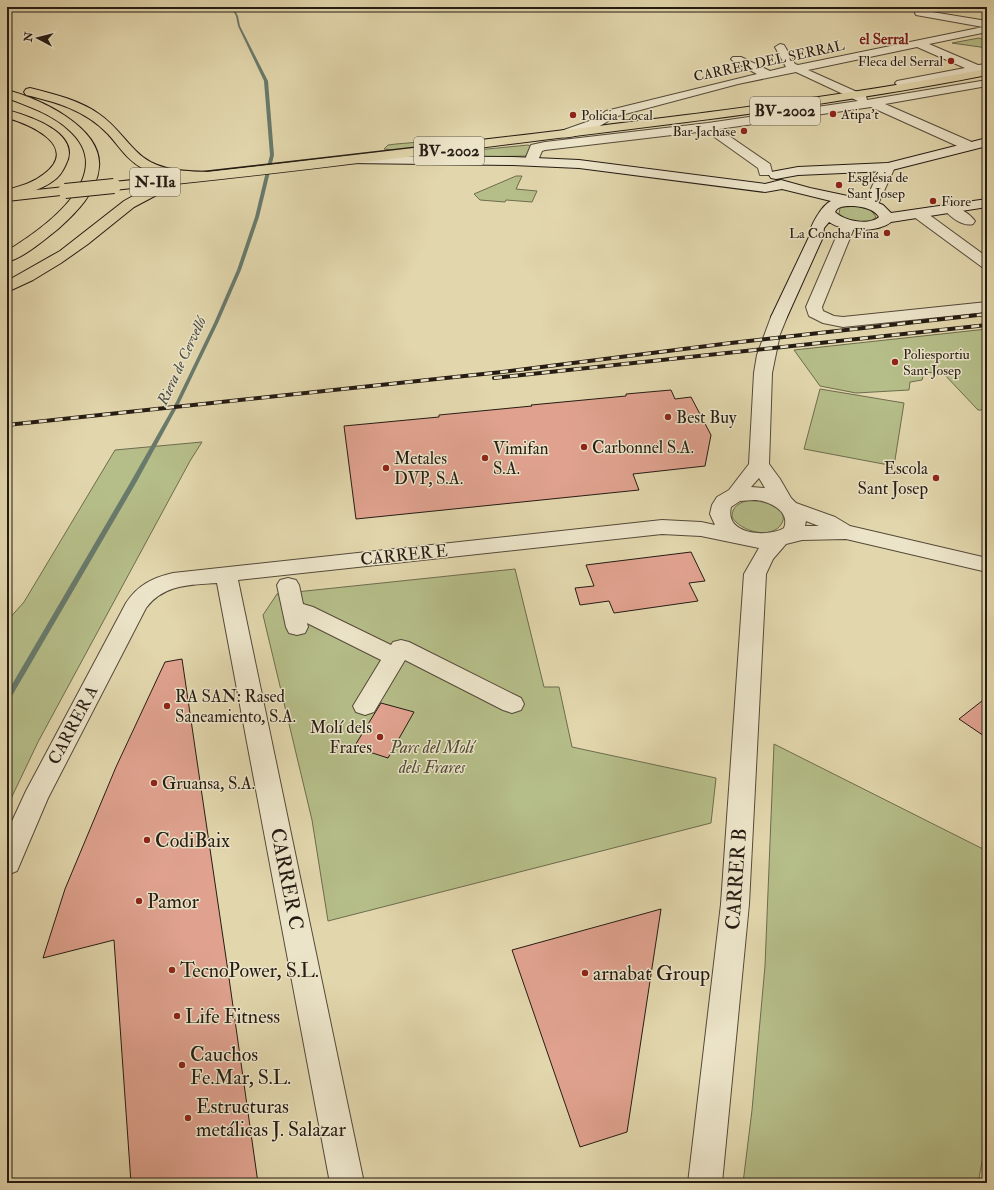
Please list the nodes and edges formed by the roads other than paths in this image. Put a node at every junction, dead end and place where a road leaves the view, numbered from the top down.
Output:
1 (920, 13) dead end
2 (986, 28) edge
3 (919, 44) junction
4 (780, 47) dead end
5 (737, 59) dead end
6 (798, 69) junction
7 (984, 69) edge
8 (769, 75) junction
9 (987, 77) edge
10 (987, 83) edge
11 (7, 88) edge
12 (7, 94) edge
13 (860, 98) junction
14 (7, 114) edge
15 (606, 117) junction
16 (618, 127) junction
17 (708, 127) junction
18 (597, 130) junction
19 (575, 133) junction
20 (987, 142) edge
21 (969, 146) junction
22 (352, 160) junction
23 (532, 162) junction
24 (888, 168) junction
25 (202, 177) junction
26 (766, 180) junction
27 (7, 195) edge
28 (856, 202) junction
29 (987, 203) edge
30 (872, 204) junction
31 (951, 209) junction
32 (829, 210) junction
33 (919, 214) junction
34 (887, 218) junction
35 (968, 220) dead end
36 (852, 227) junction
37 (816, 237) junction
38 (7, 257) edge
39 (987, 264) edge
40 (7, 287) edge
41 (987, 307) edge
42 (759, 465) junction
43 (728, 500) junction
44 (786, 504) junction
45 (662, 527) junction
46 (846, 532) junction
47 (734, 535) junction
48 (782, 537) junction
49 (987, 565) edge
50 (755, 574) junction
51 (226, 575) junction
52 (288, 585) dead end
53 (147, 591) joint
54 (395, 657) junction
55 (512, 704) dead end
56 (365, 706) dead end
57 (7, 863) edge
58 (347, 1183) edge
59 (704, 1183) edge

1 - 2 street
2 - 3 street, CARRER DEL SERRAL
3 - 6 street, CARRER DEL SERRAL
3 - 7 street
4 - 6 street
5 - 8 street
6 - 8 street, CARRER DEL SERRAL
6 - 13 street
7 - 13 street
8 - 15 street, CARRER DEL SERRAL
9 - 13 main road, BV-2002
10 - 13 street
11 - 25 main road
12 - 38 main road
13 - 16 main road, BV-2002
13 - 17 street
13 - 19 main road, BV-2002
13 - 21 street
14 - 27 main road
15 - 16 street
15 - 18 street
15 - 19 street, CARRER DEL SERRAL
16 - 18 main road, BV-2002
17 - 23 street
17 - 26 street
18 - 19 street
19 - 22 main road, BV-2002
20 - 21 street
21 - 24 street
22 - 23 street
22 - 25 main road, BV-2002
23 - 26 street
24 - 26 street
24 - 30 street
25 - 27 main road, N-IIa, bridge
25 - 40 main road
26 - 28 street
26 - 32 street
28 - 30 street
28 - 32 street
29 - 31 street
30 - 34 street
31 - 33 street
31 - 35 street
32 - 36 street
32 - 37 street
33 - 34 street
33 - 39 street
34 - 36 street
36 - 37 street
36 - 41 street
37 - 42 street
42 - 43 street
42 - 44 street
43 - 44 street
43 - 45 street, CARRER E
43 - 47 street
44 - 46 street
44 - 48 street
45 - 47 street, CARRER E
45 - 51 street, CARRER E
46 - 48 street
46 - 49 street
47 - 48 street
47 - 50 street, CARRER B
48 - 50 street, CARRER B
50 - 59 street, CARRER B
51 - 53 street, CARRER E
51 - 58 street, CARRER C
52 - 54 street
53 - 57 street, CARRER A
54 - 55 street
54 - 56 street

